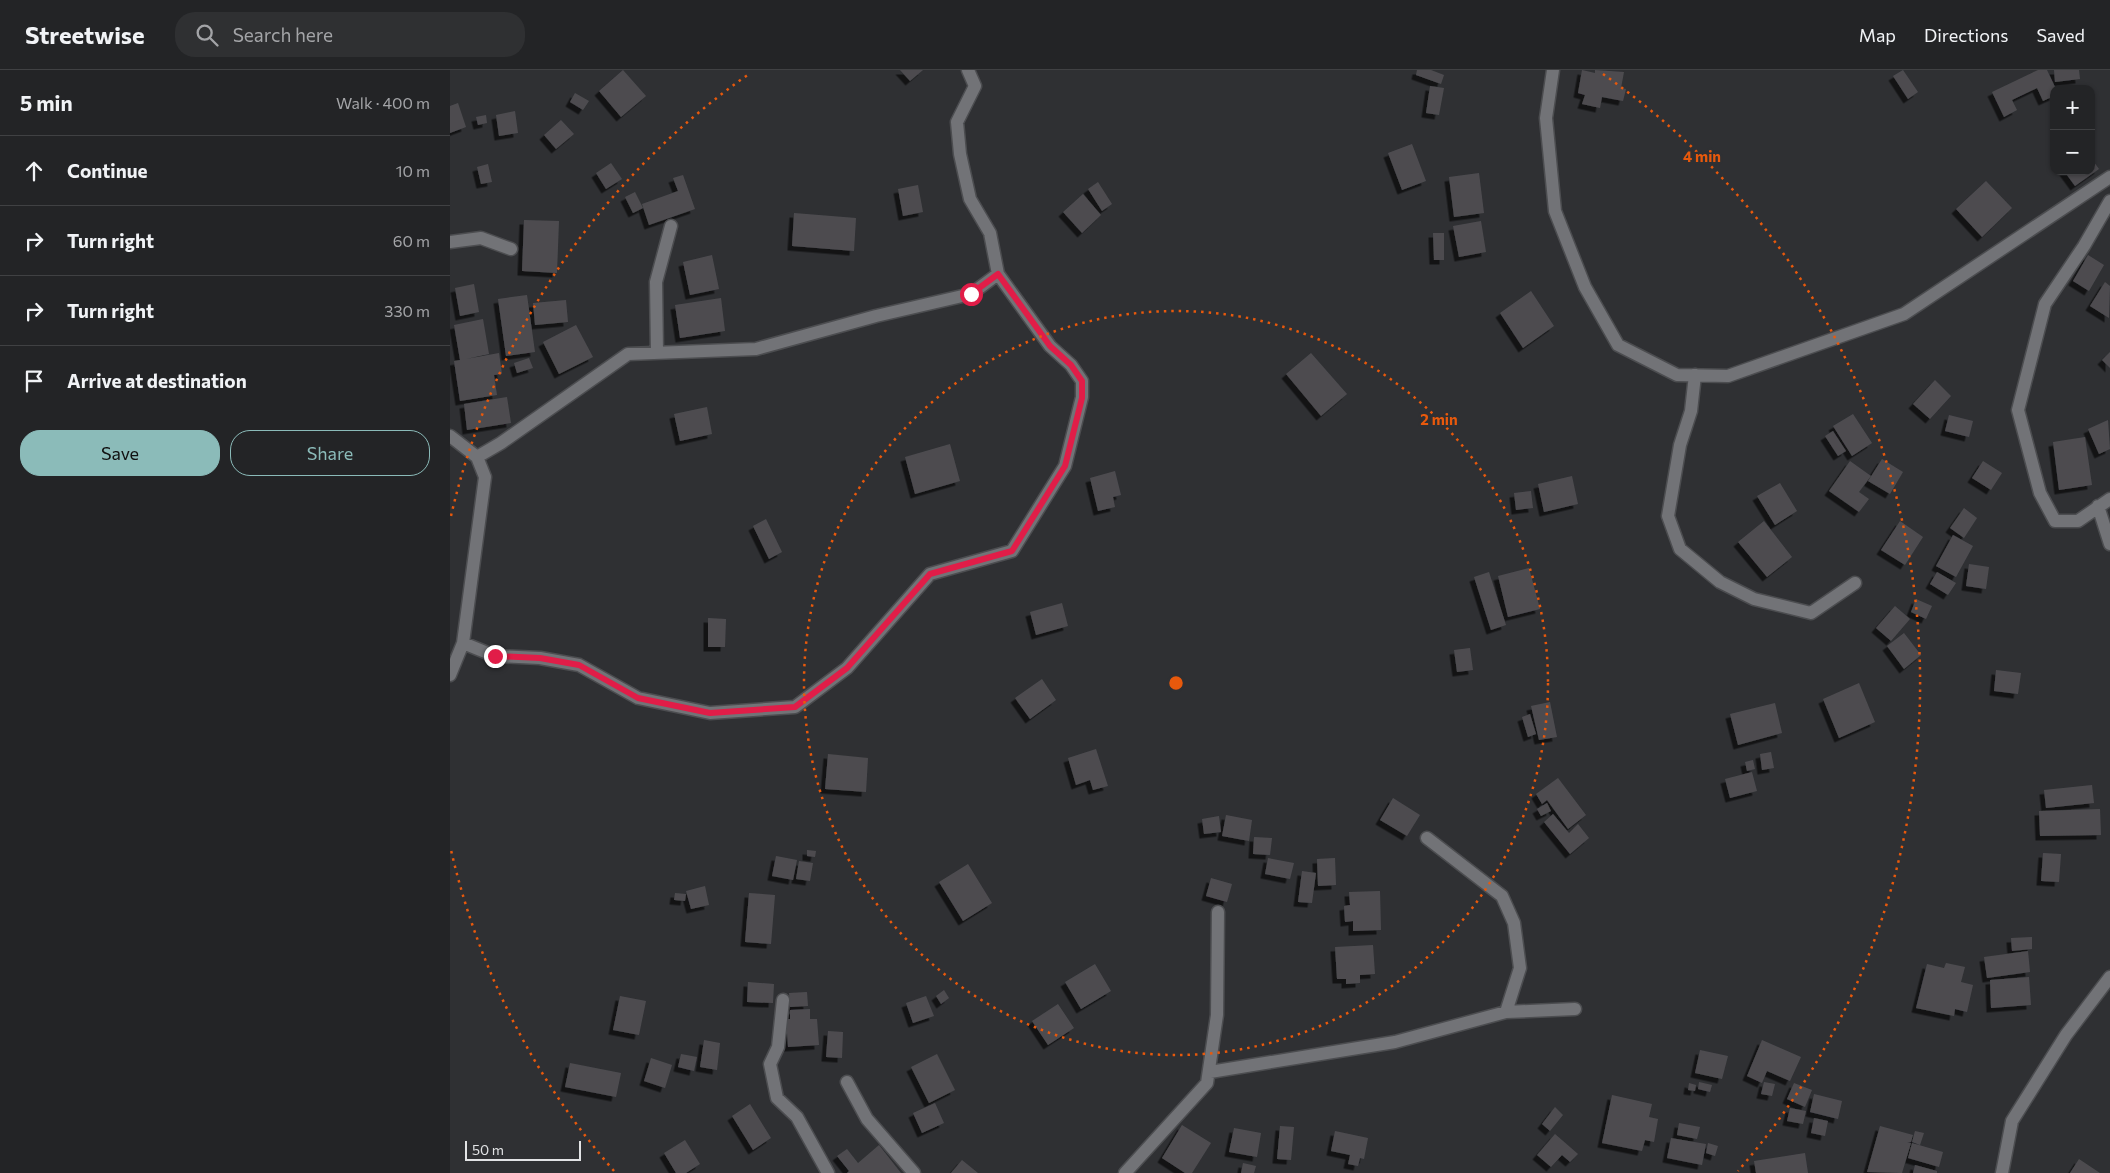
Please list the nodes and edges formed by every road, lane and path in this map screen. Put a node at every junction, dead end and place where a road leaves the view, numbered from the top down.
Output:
1 (968, 70) edge
2 (1553, 70) edge
3 (2110, 177) edge
4 (2110, 201) edge
5 (671, 226) dead end
6 (450, 242) edge
7 (511, 249) dead end
8 (998, 274) junction
9 (657, 353) junction
10 (1695, 375) junction
11 (450, 436) edge
12 (477, 457) junction
13 (2110, 499) edge
14 (2098, 506) junction
15 (2110, 544) edge
16 (1856, 583) dead end
17 (463, 643) junction
18 (450, 675) edge
19 (1427, 838) dead end
20 (1218, 912) dead end
21 (2110, 977) edge
22 (783, 1000) dead end
23 (1575, 1009) dead end
24 (1506, 1012) junction
25 (1210, 1072) junction
26 (847, 1082) dead end
27 (828, 1173) edge
28 (914, 1173) edge
29 (1125, 1173) edge
30 (2002, 1173) edge

1 - 8 street
2 - 10 street
3 - 10 street
4 - 14 street
5 - 9 street
6 - 7 street
8 - 9 street
8 - 17 street
9 - 12 street
10 - 16 street
11 - 12 street
12 - 17 street
13 - 14 street
14 - 15 street
17 - 18 street
19 - 24 street
20 - 25 street
21 - 30 street
22 - 27 street
23 - 24 street
24 - 25 street
25 - 29 street
26 - 28 street

